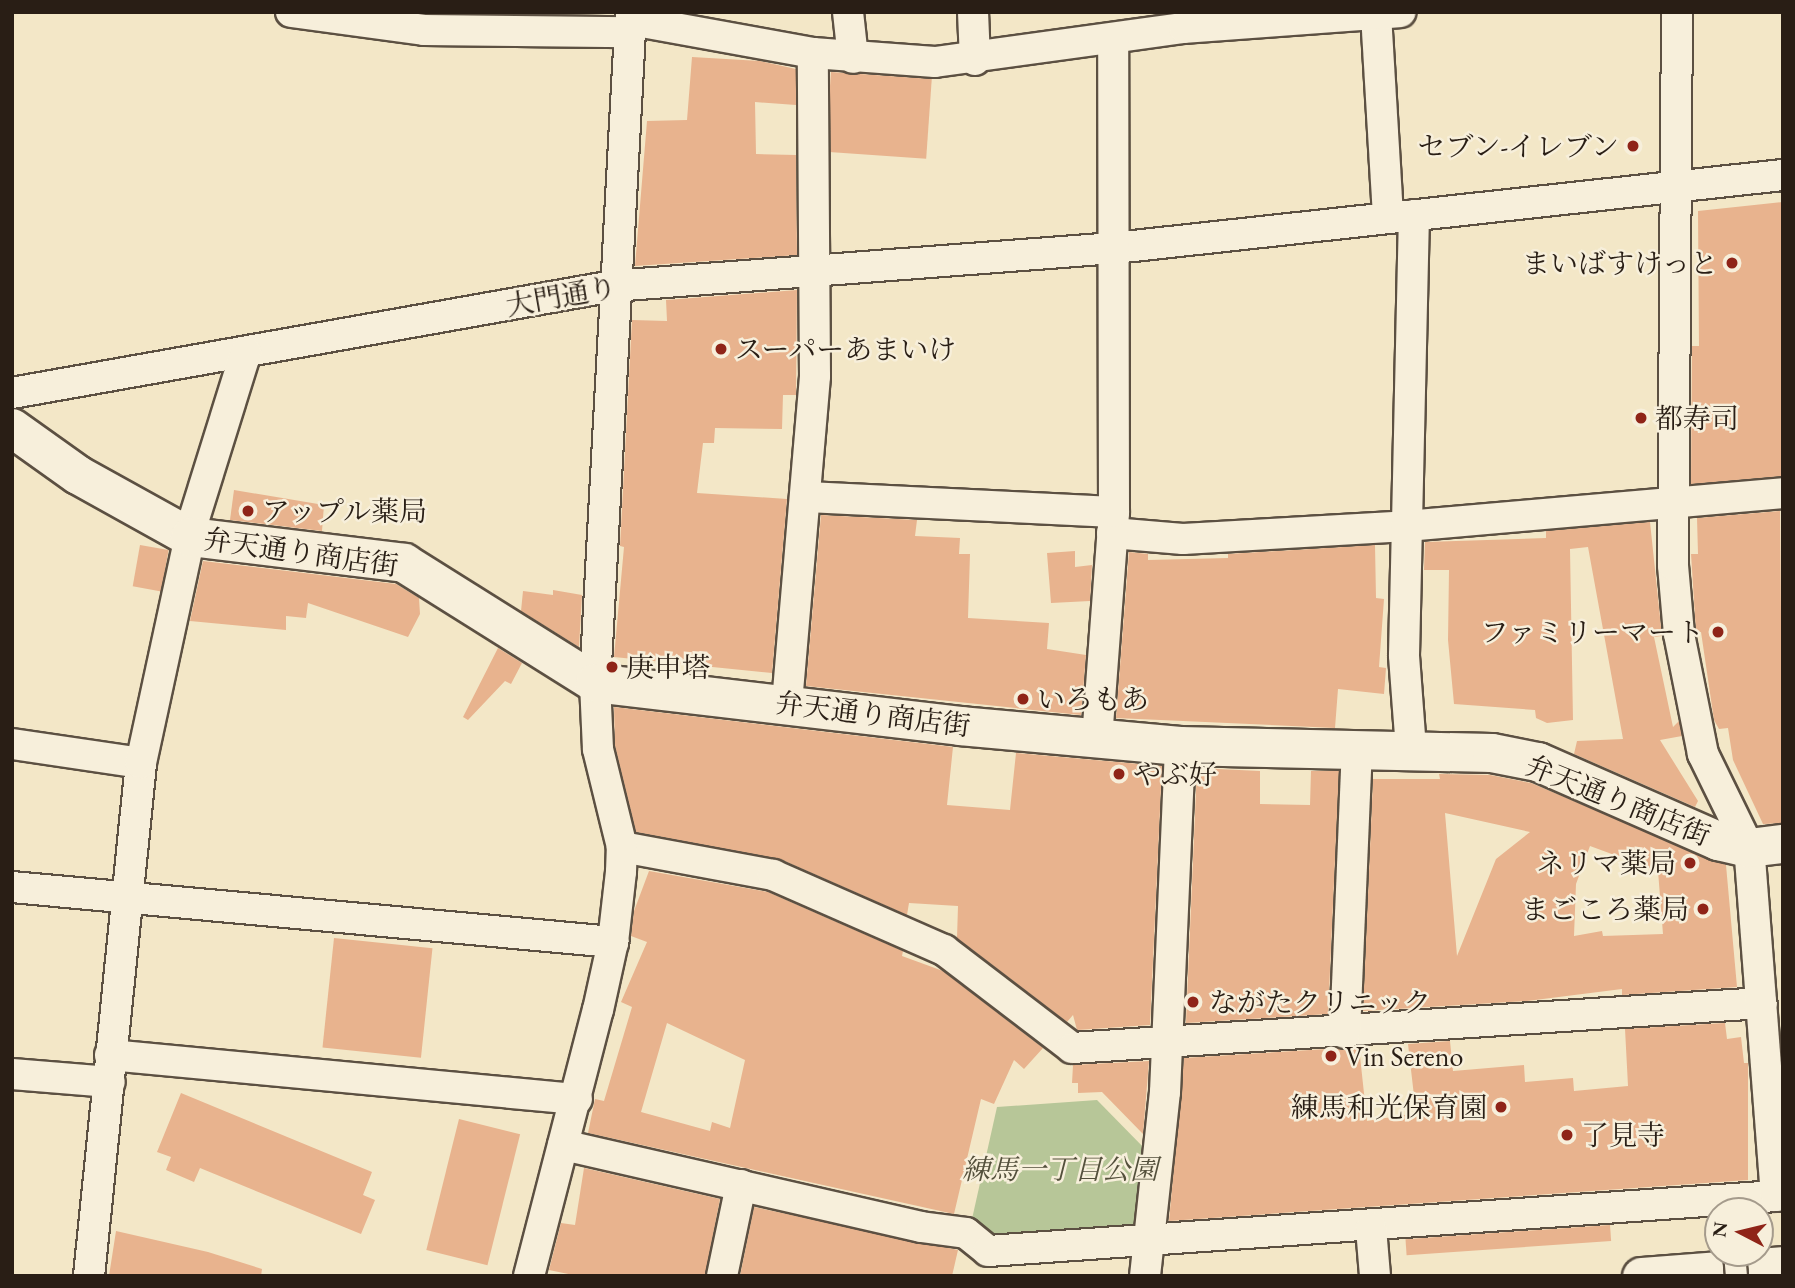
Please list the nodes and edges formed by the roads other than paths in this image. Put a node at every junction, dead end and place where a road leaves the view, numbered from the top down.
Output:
1 (290, 12) edge
2 (848, 12) edge
3 (973, 12) edge
4 (1677, 12) edge
5 (1388, 13) edge
6 (631, 22) edge
7 (1112, 39) junction
8 (814, 53) junction
9 (853, 58) junction
10 (975, 60) junction
11 (1783, 175) edge
12 (1674, 189) junction
13 (1401, 216) junction
14 (1115, 248) junction
15 (815, 269) junction
16 (613, 286) junction
17 (246, 352) junction
18 (12, 393) edge
19 (12, 428) edge
20 (1783, 493) edge
21 (807, 497) junction
22 (1674, 502) junction
23 (1113, 522) junction
24 (1407, 526) junction
25 (190, 537) junction
26 (595, 683) junction
27 (787, 703) junction
28 (1097, 739) junction
29 (12, 744) edge
30 (1180, 746) junction
31 (1357, 749) junction
32 (1411, 750) junction
33 (142, 763) junction
34 (1766, 846) edge
35 (622, 847) junction
36 (12, 887) edge
37 (126, 896) junction
38 (613, 942) junction
39 (1762, 1003) junction
40 (1345, 1033) junction
41 (1167, 1041) junction
42 (110, 1068) junction
43 (12, 1074) edge
44 (1776, 1096) edge
45 (577, 1099) junction
46 (563, 1145) junction
47 (741, 1185) junction
48 (1371, 1228) junction
49 (1149, 1242) junction
50 (1783, 1265) edge
51 (89, 1276) edge
52 (529, 1276) edge
53 (722, 1276) edge
54 (1145, 1276) edge
55 (1375, 1276) edge
56 (1641, 1276) edge

1 - 6 street
2 - 9 street
3 - 10 street
4 - 12 street
5 - 7 street
5 - 13 street
6 - 8 street
6 - 16 street
7 - 10 street
7 - 14 street
8 - 9 street
8 - 15 street
9 - 10 street
11 - 12 street, 大門通り
12 - 13 street, 大門通り
12 - 22 street
13 - 14 street, 大門通り
13 - 24 street
14 - 15 street, 大門通り
14 - 23 street
15 - 16 street, 大門通り
15 - 21 street
16 - 17 street, 大門通り
16 - 26 street
17 - 18 street, 大門通り
17 - 25 street
19 - 25 main road, 弁天通り商店街
20 - 22 street
21 - 23 street
21 - 27 street
22 - 24 street
22 - 34 street
23 - 24 street
23 - 28 street
24 - 32 street
25 - 26 main road, 弁天通り商店街
25 - 33 street
26 - 27 main road, 弁天通り商店街
26 - 35 street
27 - 28 main road, 弁天通り商店街
28 - 30 main road, 弁天通り商店街
29 - 33 street
30 - 31 main road, 弁天通り商店街
30 - 41 street
31 - 32 main road, 弁天通り商店街
31 - 40 street
32 - 34 main road, 弁天通り商店街
33 - 37 street
34 - 39 street
35 - 38 street
35 - 41 street
36 - 37 street
37 - 38 street
37 - 42 street
38 - 45 street
39 - 40 street
39 - 44 street
40 - 41 street
41 - 49 street
42 - 43 street
42 - 45 street
42 - 51 street
44 - 48 street
45 - 46 street
46 - 47 street
46 - 52 street
47 - 49 street
47 - 53 street
48 - 49 street
48 - 55 street
49 - 54 street
50 - 56 street

